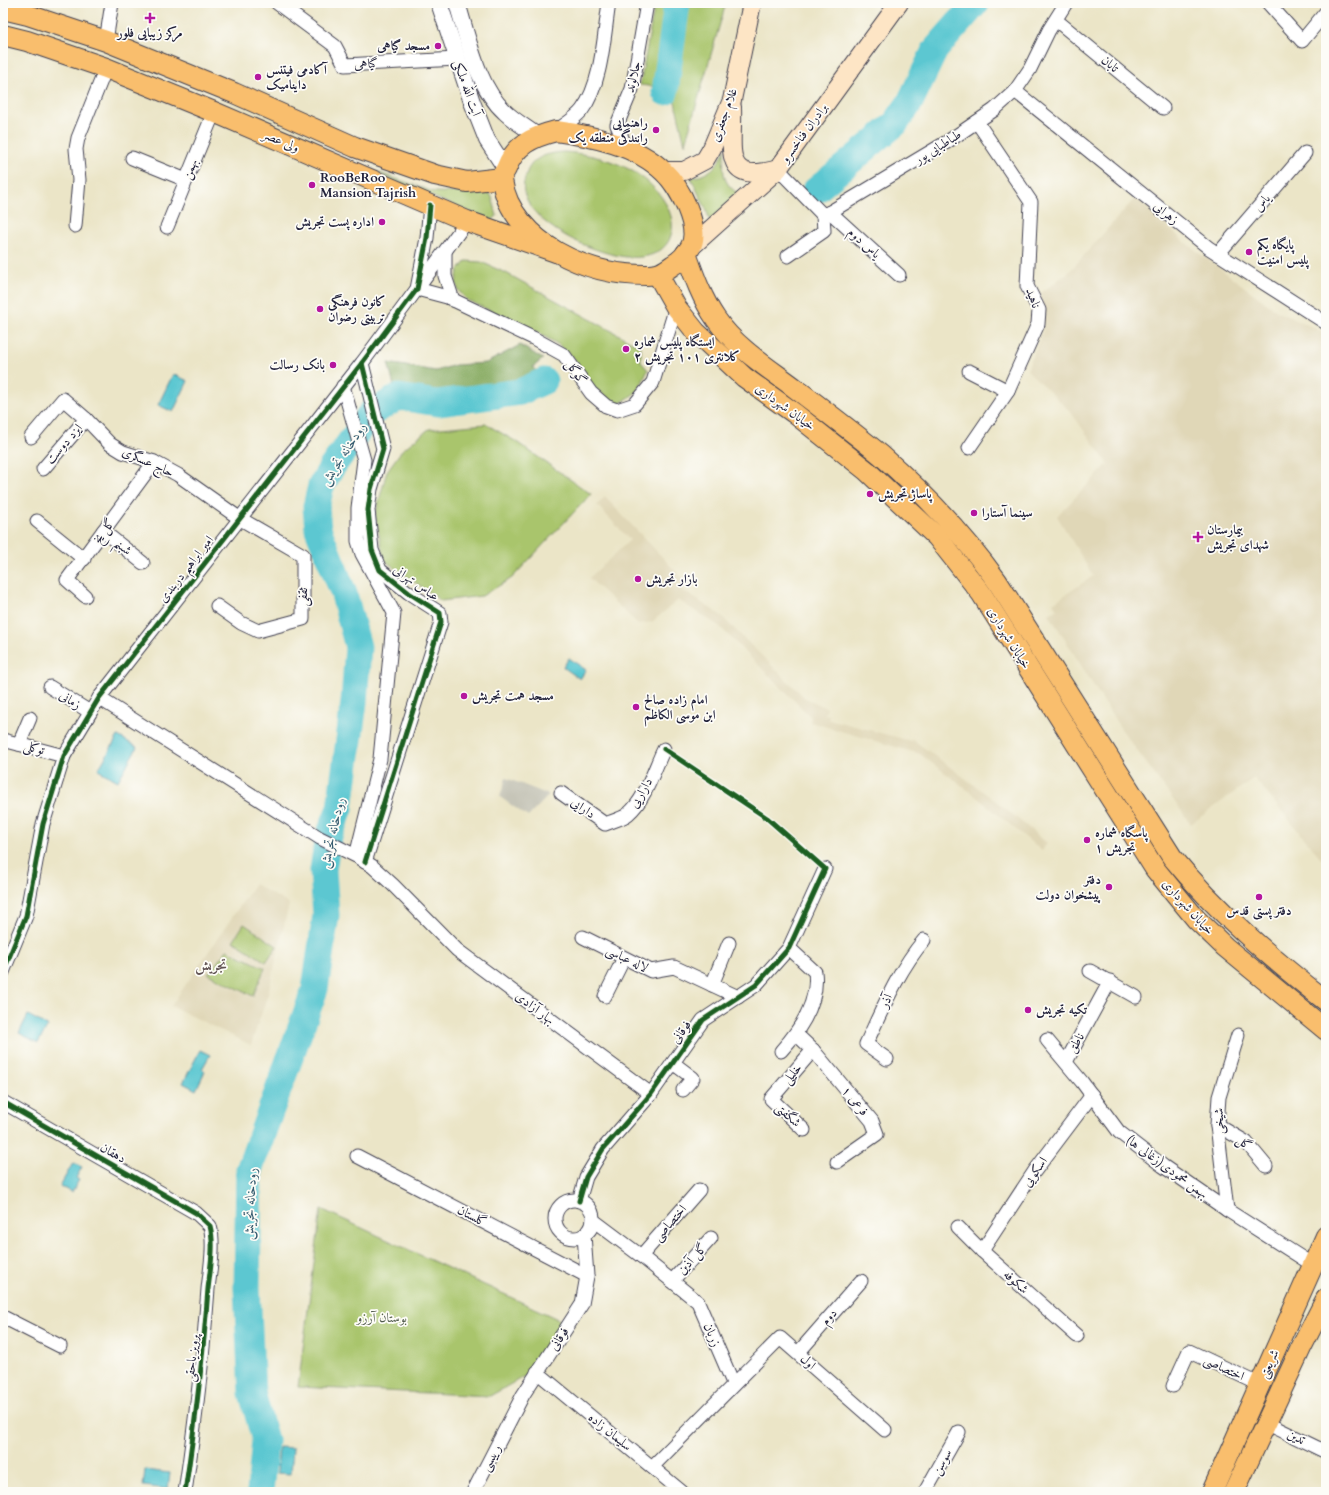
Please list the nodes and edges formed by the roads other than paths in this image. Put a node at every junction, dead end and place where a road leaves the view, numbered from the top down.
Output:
1 (112, 3) edge
2 (277, 3) edge
3 (439, 3) edge
4 (457, 3) edge
5 (609, 3) edge
6 (647, 3) edge
7 (752, 3) edge
8 (898, 3) edge
9 (1066, 3) edge
10 (1268, 3) edge
11 (3, 9) edge
12 (1326, 12) edge
13 (1056, 20) junction
14 (3, 35) edge
15 (106, 41) junction
16 (457, 59) junction
17 (106, 68) junction
18 (1015, 91) junction
19 (732, 100) junction
20 (1163, 108) dead end
21 (214, 112) junction
22 (977, 122) junction
23 (546, 133) junction
24 (626, 148) junction
25 (1305, 153) dead end
26 (132, 158) dead end
27 (778, 169) junction
28 (664, 171) junction
29 (504, 174) junction
30 (186, 180) junction
31 (430, 205) junction
32 (826, 214) junction
33 (467, 221) junction
34 (75, 226) dead end
35 (167, 227) dead end
36 (688, 250) junction
37 (445, 252) junction
38 (556, 252) junction
39 (1218, 254) junction
40 (788, 256) dead end
41 (658, 275) junction
42 (899, 275) dead end
43 (416, 289) junction
44 (453, 300) junction
45 (676, 306) junction
46 (1326, 323) edge
47 (362, 363) junction
48 (969, 371) dead end
49 (343, 386) junction
50 (1008, 391) junction
51 (86, 419) junction
52 (30, 437) dead end
53 (969, 448) dead end
54 (154, 462) junction
55 (43, 469) dead end
56 (239, 518) junction
57 (37, 521) dead end
58 (103, 531) junction
59 (84, 559) junction
60 (142, 563) dead end
61 (85, 596) dead end
62 (217, 606) dead end
63 (50, 687) dead end
64 (99, 698) junction
65 (90, 712) junction
66 (30, 718) dead end
67 (3, 740) edge
68 (19, 744) junction
69 (664, 749) dead end
70 (64, 756) junction
71 (561, 793) dead end
72 (605, 824) joint
73 (360, 859) junction
74 (826, 869) dead end
75 (583, 937) dead end
76 (924, 940) dead end
77 (729, 943) dead end
78 (789, 948) junction
79 (624, 958) junction
80 (1090, 970) dead end
81 (3, 972) edge
82 (1110, 981) junction
83 (712, 985) junction
84 (605, 996) dead end
85 (738, 997) junction
86 (1136, 997) dead end
87 (1326, 1001) edge
88 (1309, 1018) junction
89 (1326, 1030) edge
90 (796, 1034) junction
91 (1238, 1035) dead end
92 (1047, 1040) dead end
93 (1326, 1043) edge
94 (813, 1050) junction
95 (781, 1051) dead end
96 (887, 1059) dead end
97 (1066, 1062) junction
98 (673, 1063) junction
99 (683, 1090) dead end
100 (651, 1094) junction
101 (1092, 1095) junction
102 (771, 1099) joint
103 (3, 1102) edge
104 (1217, 1125) junction
105 (804, 1130) dead end
106 (357, 1156) dead end
107 (837, 1162) dead end
108 (1266, 1166) dead end
109 (699, 1190) dead end
110 (579, 1201) junction
111 (1227, 1210) junction
112 (593, 1220) junction
113 (210, 1226) joint
114 (958, 1227) dead end
115 (584, 1235) junction
116 (1326, 1236) edge
117 (711, 1238) dead end
118 (982, 1252) junction
119 (642, 1256) junction
120 (1313, 1265) junction
121 (587, 1276) junction
122 (672, 1281) junction
123 (861, 1281) dead end
124 (1324, 1306) edge
125 (3, 1317) edge
126 (1077, 1336) dead end
127 (60, 1346) dead end
128 (798, 1353) junction
129 (537, 1372) junction
130 (733, 1383) junction
131 (1259, 1384) junction
132 (1173, 1386) dead end
133 (1266, 1423) junction
134 (509, 1424) joint
135 (884, 1430) dead end
136 (959, 1432) dead end
137 (1326, 1452) edge
138 (652, 1467) junction
139 (185, 1492) edge
140 (473, 1492) edge
141 (682, 1492) edge
142 (925, 1492) edge
143 (1212, 1492) edge
144 (1234, 1492) edge

1 - 15 street
2 - 16 street, گیاهی
3 - 16 street, آیت الله ملکی
4 - 23 street, آیت الله ملکی
5 - 23 street
6 - 24 street, جلالوند
7 - 19 main road, غلام جعفری
8 - 27 main road, برادران فناخسرو
9 - 13 street, طباطبایی پور
10 - 12 street
11 - 15 main road, ولی عصر
13 - 18 street, طباطبایی پور
13 - 20 street, تابان
14 - 17 main road, ولی عصر
15 - 29 main road, ولی عصر
16 - 29 street, آیت الله ملکی
17 - 21 main road, ولی عصر
17 - 34 street
18 - 22 street, طباطبایی پور
18 - 39 street, زهرایی
19 - 27 main road
19 - 28 main road, غلام جعفری
21 - 30 street, بهمن
21 - 31 main road, ولی عصر
22 - 32 street, طباطبایی پور
22 - 50 street, ناهید
23 - 24 main road
23 - 29 main road
24 - 28 main road
25 - 39 street, یاس
26 - 30 street
27 - 32 street
27 - 36 main road, برادران فناخسرو
28 - 36 main road
29 - 38 main road
30 - 35 street, بهمن
31 - 33 main road, ولی عصر
31 - 43 street, امیر ابراهیم دربندی
32 - 40 street
32 - 42 street, یاس دوم
33 - 37 street, امیر ابراهیم دربندی
33 - 38 main road, ولی عصر
36 - 41 main road
36 - 87 main road, خیابان شهرداری
37 - 43 street, امیر ابراهیم دربندی
37 - 44 street
38 - 41 main road
39 - 46 street, زهرایی
41 - 45 main road, خیابان شهرداری
43 - 44 street, گوگل
43 - 47 street, امیر ابراهیم دربندی
44 - 45 street, گوگل
45 - 88 main road, خیابان شهرداری
47 - 49 street, امیر ابراهیم دربندی
47 - 73 street, عباس تهرانی
48 - 50 street
49 - 56 street, امیر ابراهیم دربندی
49 - 73 street, عباس تهرانی
50 - 53 street, ناهید
51 - 52 street, حاج عسگری
51 - 54 street, حاج عسگری
51 - 55 street, ایزد دوست
54 - 56 street, حاج عسگری
54 - 58 street, گل یخ
56 - 62 street, ثقفی
56 - 64 street, امیر ابراهیم دربندی
57 - 59 street
58 - 59 street, گل یخ
58 - 60 street, شبنم
59 - 61 street, گل یخ
63 - 65 street, زمانی
64 - 65 street, امیر ابراهیم دربندی
64 - 73 street
65 - 70 street, امیر ابراهیم دربندی
66 - 68 street
67 - 68 street, توکلی
68 - 70 street, توکلی
69 - 72 street, داراریی
70 - 81 street, امیر ابراهیم دربندی
71 - 72 street, دارایی
73 - 100 street, بهار آزادی
74 - 78 street, فوقانی
75 - 79 street, لاله عباسی
76 - 96 street, آذر
77 - 83 street
78 - 85 street, فوقانی
78 - 90 street
79 - 83 street, لاله عباسی
79 - 84 street
80 - 82 street
82 - 86 street
82 - 97 street, ناطق
83 - 85 street, لاله عباسی
85 - 98 street, فوقانی
88 - 89 main road, خیابان شهرداری
88 - 93 main road
90 - 94 street, فرعی ۱
90 - 95 street
91 - 104 street, شیخی
92 - 97 street, بهمن محمودی(زغالی ها)
94 - 102 street, خلیلی
94 - 107 street, فرعی ۱
97 - 101 street, بهمن محمودی(زغالی ها)
98 - 99 street
98 - 100 street, فوقانی
100 - 110 street, فوقانی
101 - 111 street, بهمن محمودی(زغالی ها)
101 - 118 street, اسکویی
102 - 105 street, شگفتی
103 - 113 street, دهقان
104 - 108 street, گل
104 - 111 street, شیخی
106 - 121 street, گلستان
109 - 119 street, اختصاصی
110 - 112 street
110 - 115 street
111 - 120 street, بهمن محمودی(زغالی ها)
112 - 115 street
112 - 119 street, زربان
113 - 139 street, پرویز یاحقی
114 - 118 street, شکوفه
115 - 121 street, فوقانی
116 - 120 main road, شریعتی
117 - 122 street, گل آذین
118 - 126 street, شکوفه
119 - 122 street, زربان
120 - 131 main road, شریعتی
121 - 129 street, فوقانی
122 - 130 street, زربان
123 - 128 street, دوم
124 - 133 main road, شریعتی
125 - 127 street
128 - 130 street, اول
128 - 135 street, اول
129 - 134 street, فوقانی
129 - 138 street, سلیمان زاده
130 - 138 street
131 - 132 street, اختصاصی
131 - 143 main road, شریعتی
133 - 137 street, تدین
133 - 144 main road, شریعتی
134 - 140 street, رییسی
136 - 142 street, سوسن
138 - 141 street, سلیمان زاده

